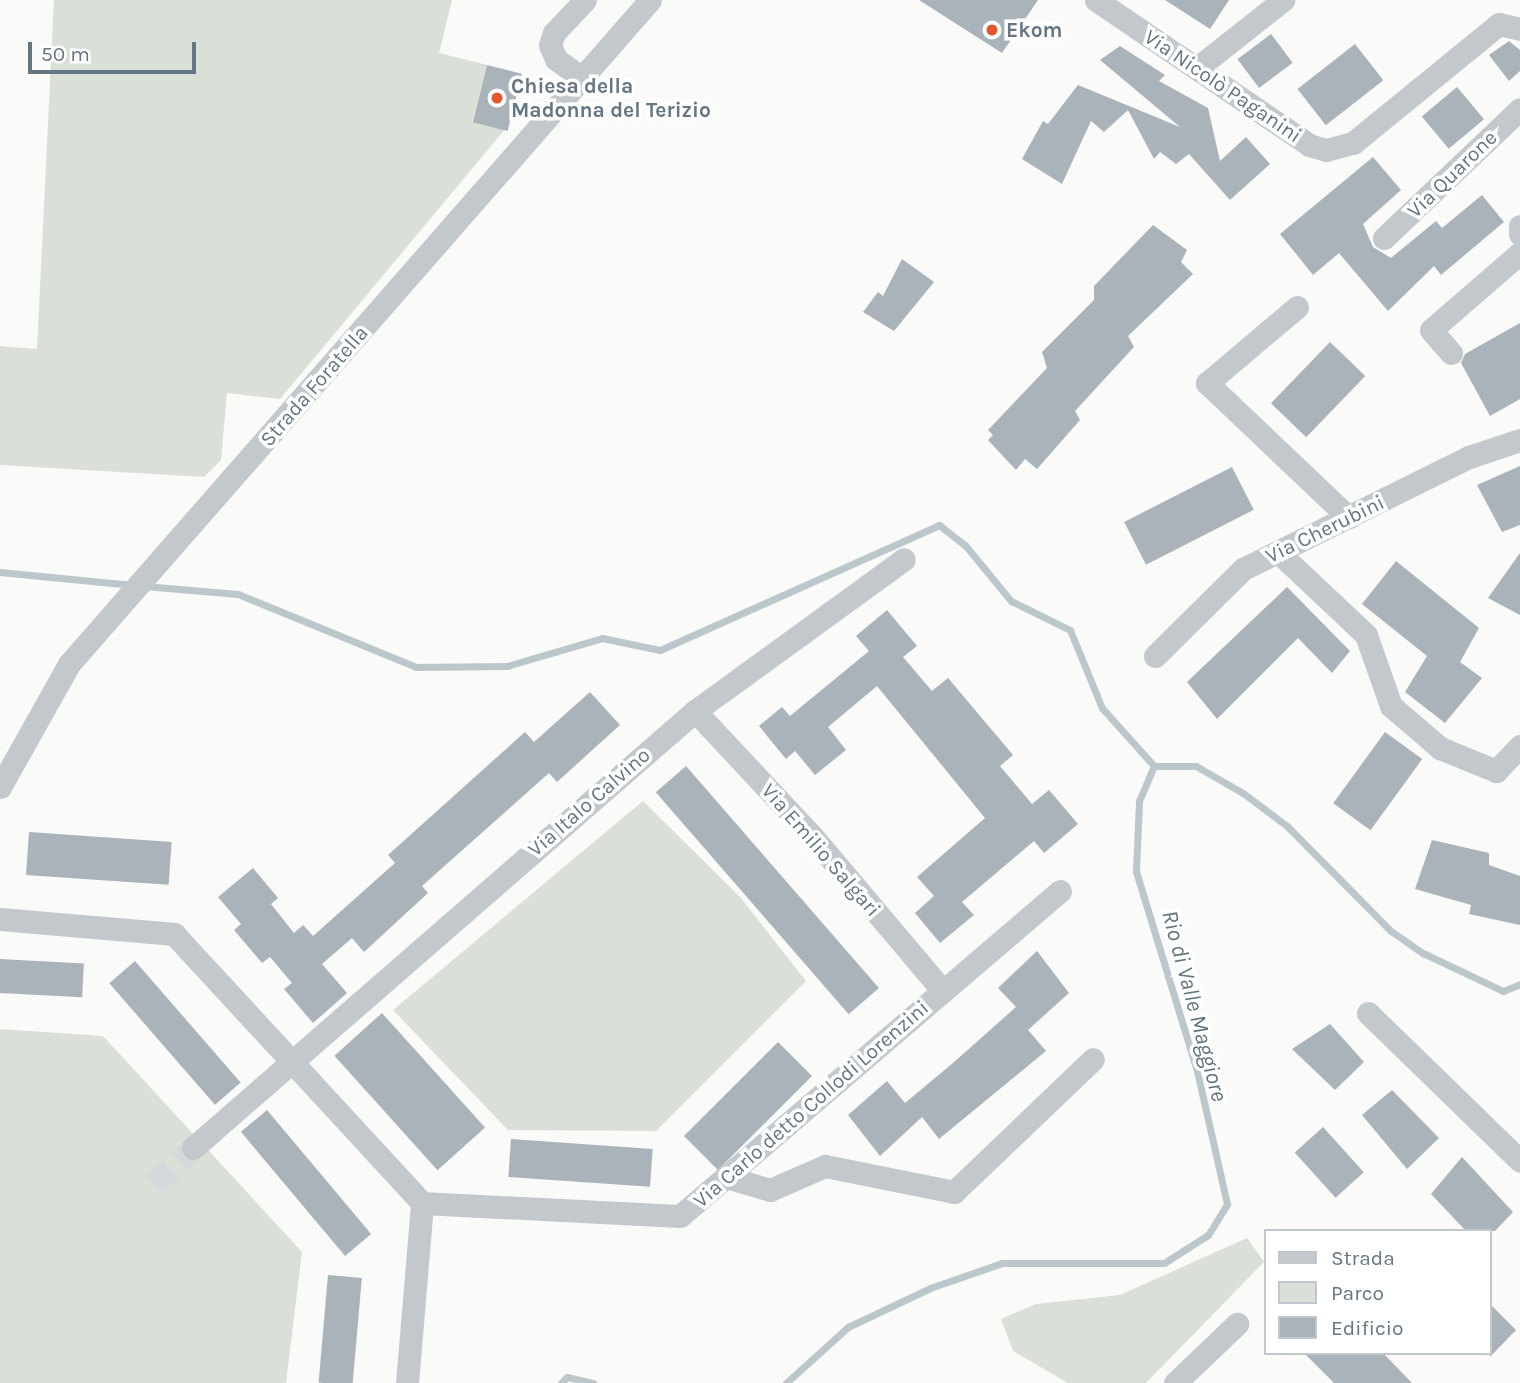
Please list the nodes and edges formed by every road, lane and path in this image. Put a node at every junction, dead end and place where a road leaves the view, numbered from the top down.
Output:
1 (585, 0) edge
2 (650, 0) edge
3 (1096, 0) edge
4 (1283, 0) edge
5 (1520, 29) edge
6 (1197, 68) junction
7 (582, 78) junction
8 (1520, 109) edge
9 (1520, 226) edge
10 (1520, 234) edge
11 (1384, 238) dead end
12 (1520, 253) edge
13 (1297, 307) dead end
14 (1451, 353) dead end
15 (1520, 440) edge
16 (1348, 517) junction
17 (1278, 552) junction
18 (904, 559) dead end
19 (1155, 656) dead end
20 (695, 712) junction
21 (1520, 746) edge
22 (0, 787) edge
23 (1060, 891) dead end
24 (0, 919) edge
25 (943, 991) junction
26 (1368, 1013) dead end
27 (1093, 1059) dead end
28 (290, 1065) junction
29 (193, 1148) tunnel mouth
30 (1520, 1161) edge
31 (726, 1177) junction
32 (422, 1203) junction
33 (1237, 1324) dead end
34 (407, 1383) edge
35 (1175, 1383) edge

1 - 7 street
2 - 7 street, Strada Foratella
3 - 6 street, Via Nicolò Paganini
4 - 6 street
5 - 6 street, Via Nicolò Paganini
7 - 22 street, Strada Foratella
8 - 11 street, Via Quarone
9 - 10 street
12 - 14 street
13 - 16 street
15 - 16 street, Via Cherubini
16 - 17 street, Via Cherubini
17 - 19 street, Via Cherubini
17 - 21 street
18 - 20 street, Via Italo Calvino
20 - 25 street, Via Emilio Salgari
20 - 28 street, Via Italo Calvino
23 - 25 street, Via Carlo detto Collodi Lorenzini
24 - 28 street
25 - 31 street, Via Carlo detto Collodi Lorenzini
26 - 30 street
27 - 31 street
28 - 29 street, Via Italo Calvino
28 - 32 street
31 - 32 street, Via Carlo detto Collodi Lorenzini
32 - 34 street
33 - 35 street

